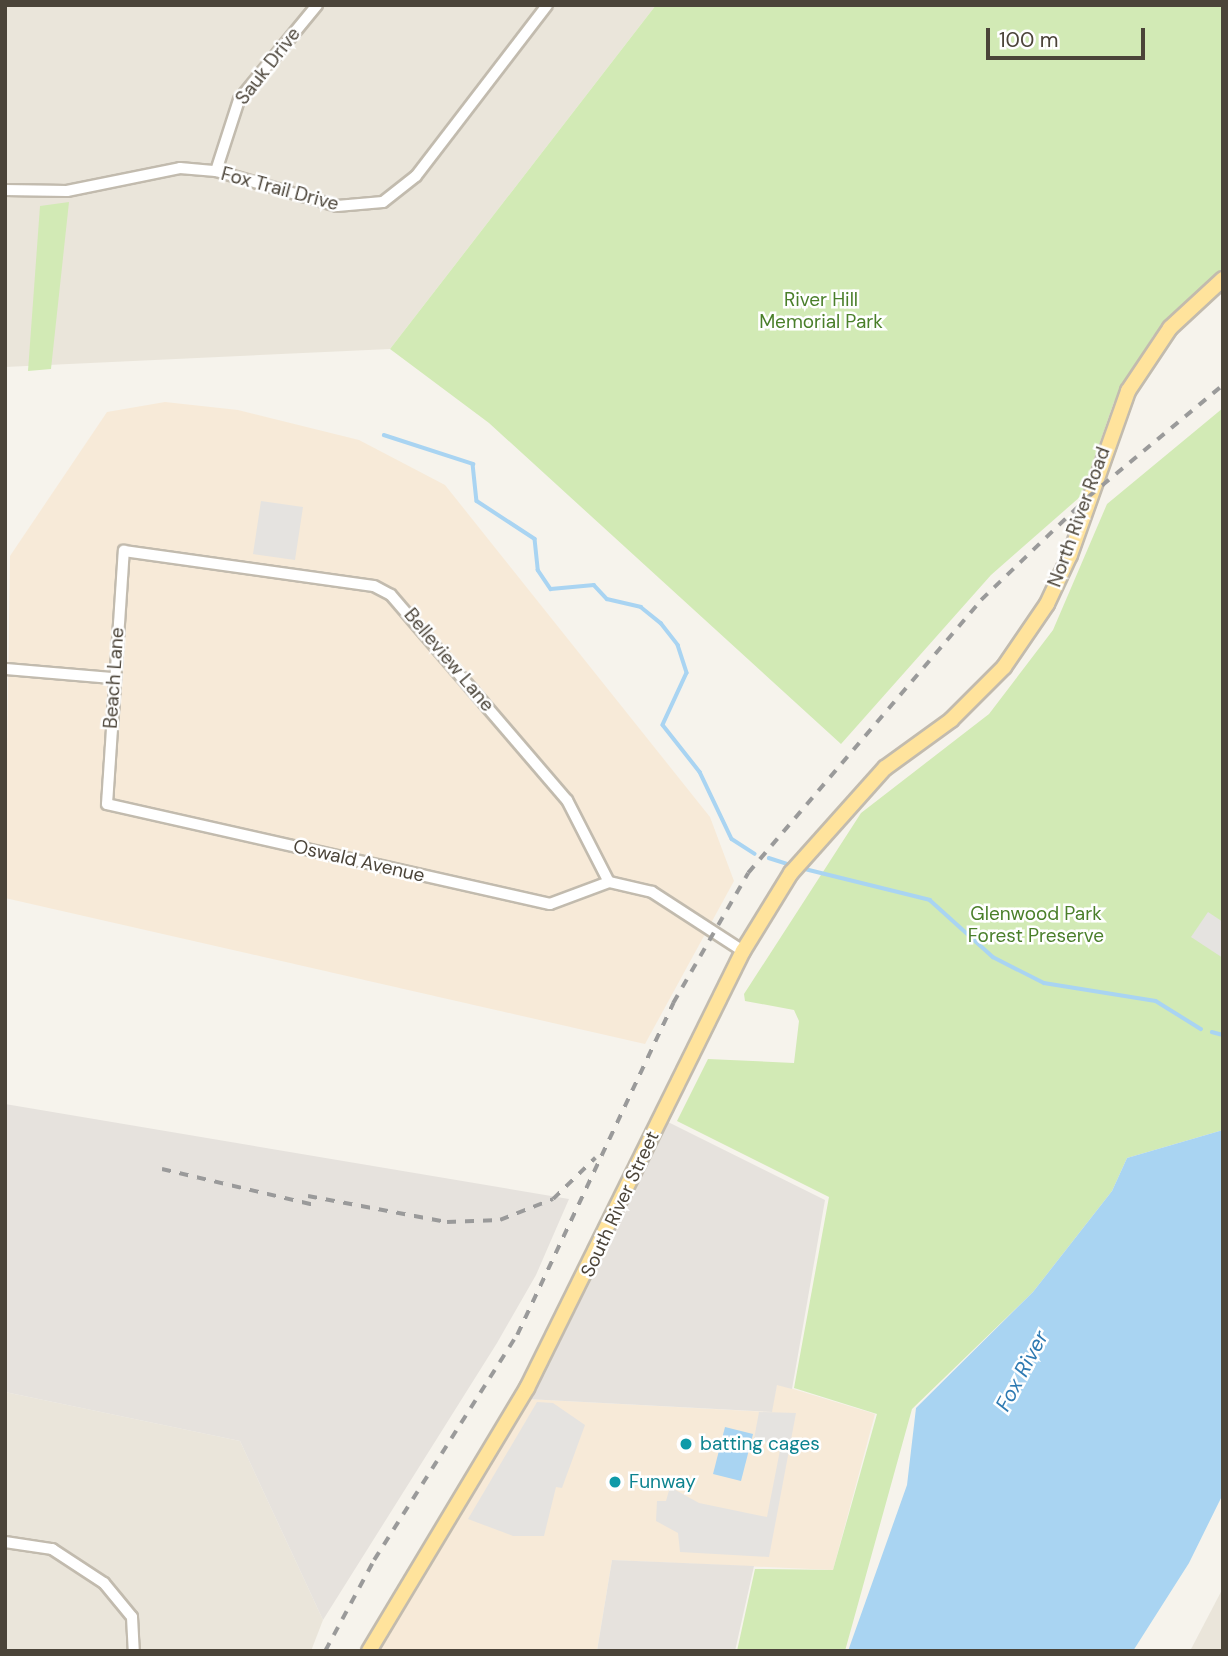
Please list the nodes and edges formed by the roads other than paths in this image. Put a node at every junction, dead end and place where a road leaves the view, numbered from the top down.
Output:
1 (317, 5) edge
2 (547, 5) edge
3 (216, 171) junction
4 (5, 190) edge
5 (1223, 279) edge
6 (124, 551) joint
7 (5, 669) edge
8 (113, 678) junction
9 (885, 768) joint
10 (107, 804) joint
11 (609, 882) junction
12 (743, 951) junction
13 (5, 1542) edge
14 (134, 1651) edge
15 (369, 1651) edge

1 - 3 street, Sauk Drive
2 - 3 street, Fox Trail Drive
3 - 4 street, Fox Trail Drive
5 - 9 main road, North River Road
6 - 8 street, Beach Lane
6 - 11 street, Belleview Lane
7 - 8 street
8 - 10 street, Beach Lane
9 - 12 main road, South River Street
10 - 11 street, Oswald Avenue
11 - 12 street
12 - 15 main road, South River Street
13 - 14 street

